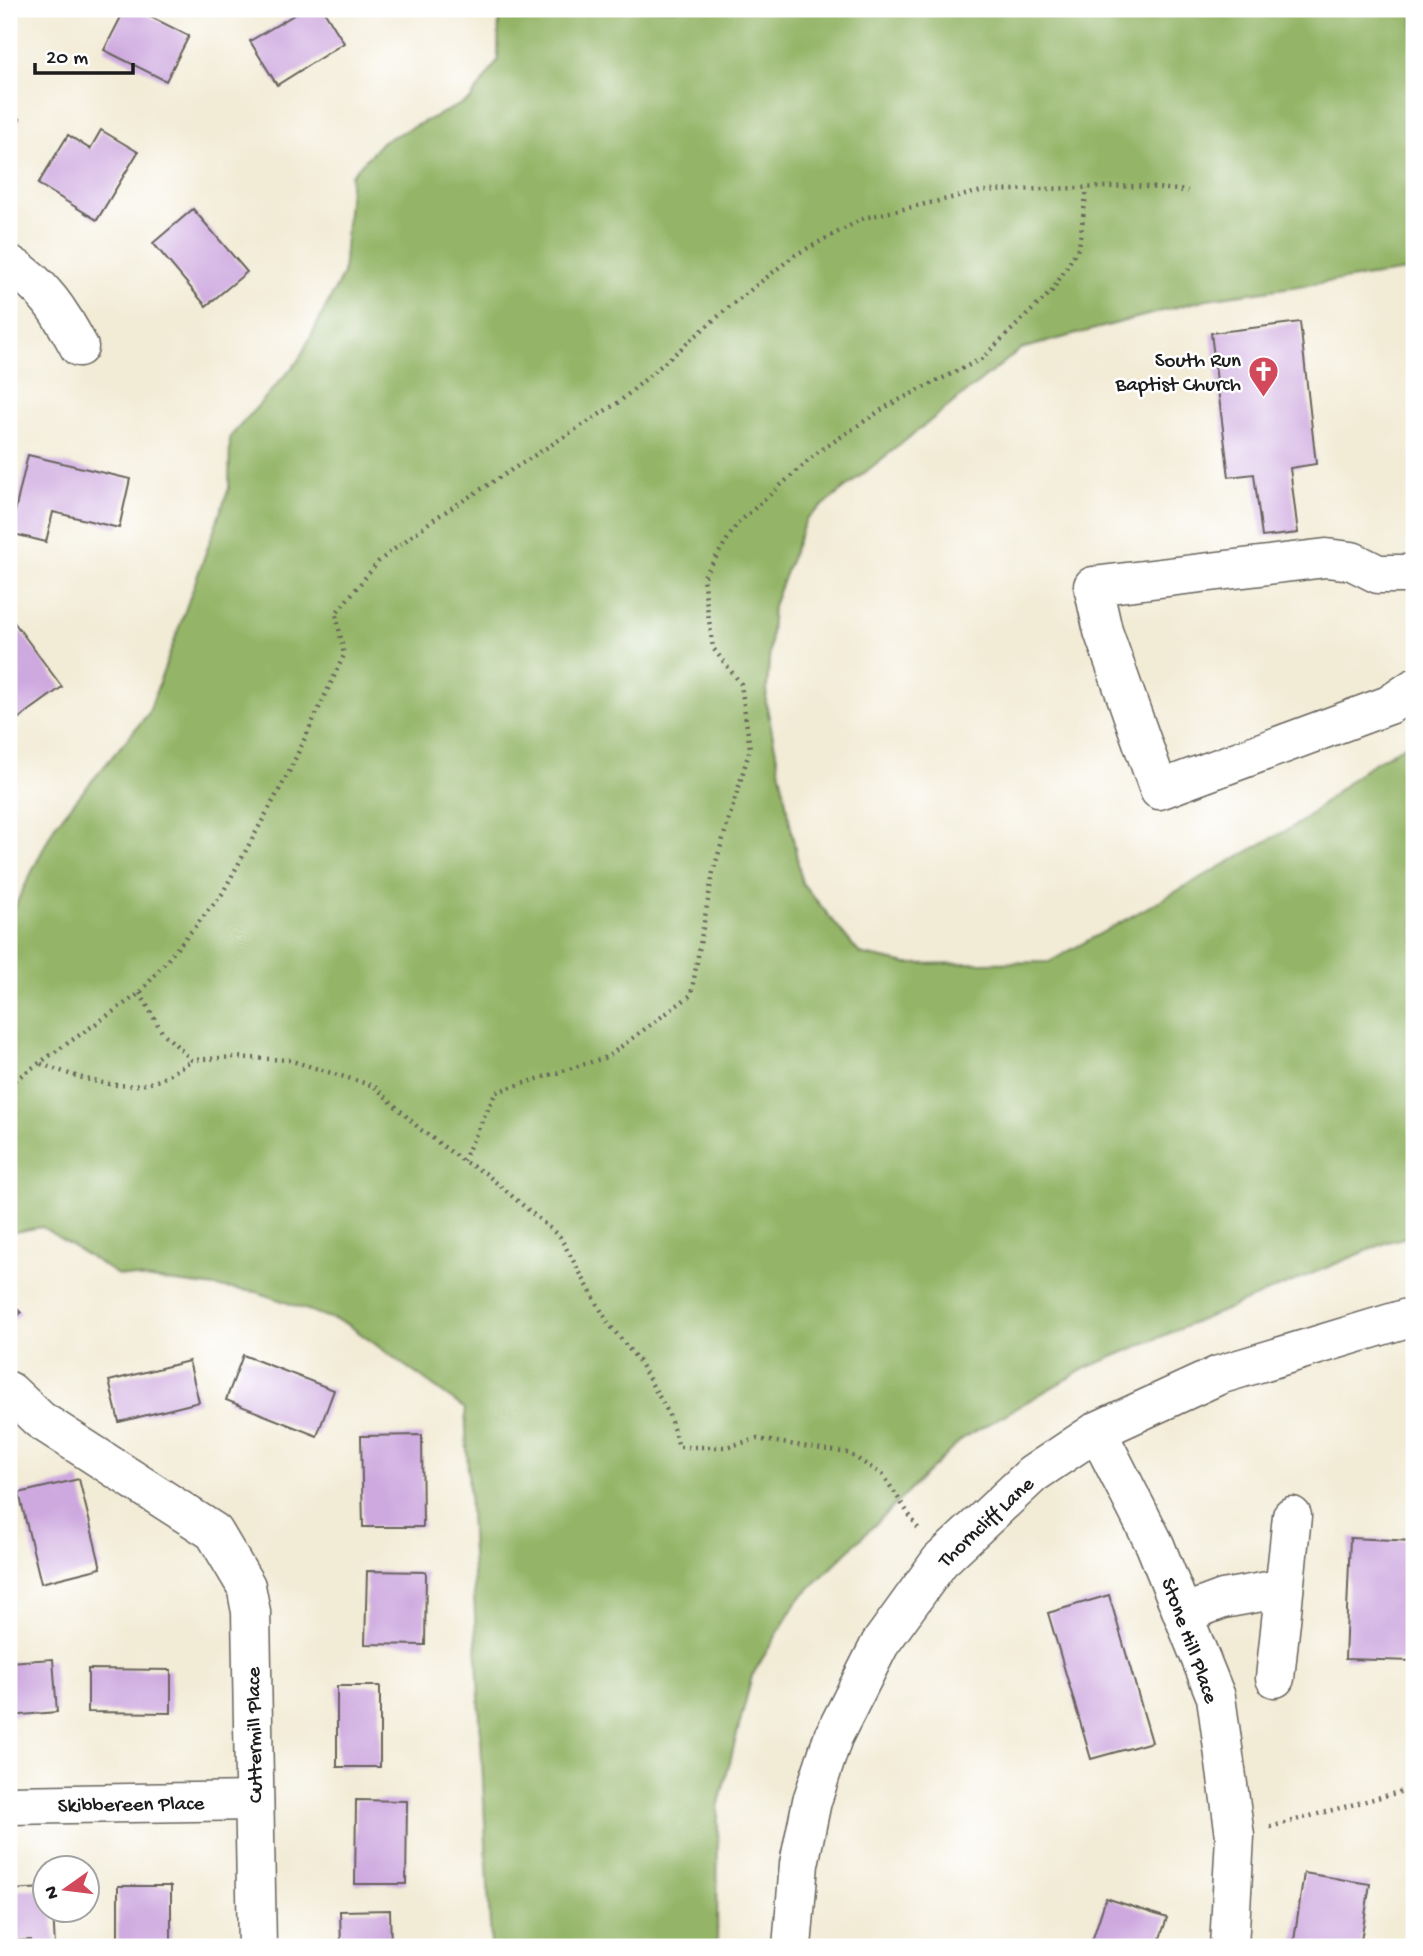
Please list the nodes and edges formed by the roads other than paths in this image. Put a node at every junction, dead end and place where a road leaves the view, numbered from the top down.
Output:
1 (9, 264) edge
2 (79, 347) dead end
3 (1414, 574) edge
4 (1414, 688) edge
5 (1414, 1316) edge
6 (9, 1391) edge
7 (1097, 1431) junction
8 (1292, 1516) dead end
9 (1284, 1588) junction
10 (1183, 1614) junction
11 (1275, 1678) dead end
12 (254, 1801) junction
13 (9, 1805) edge
14 (257, 1947) edge
15 (792, 1947) edge
16 (1229, 1947) edge

1 - 2 street
3 - 4 street
5 - 7 street, Thorncliff Lane
6 - 12 street, Cuttermill Place
7 - 10 street, Stone Hill Place
7 - 15 street, Thorncliff Lane
8 - 9 street
9 - 10 street
9 - 11 street
10 - 16 street, Stone Hill Place
12 - 13 street, Skibbereen Place
12 - 14 street, Cuttermill Place

